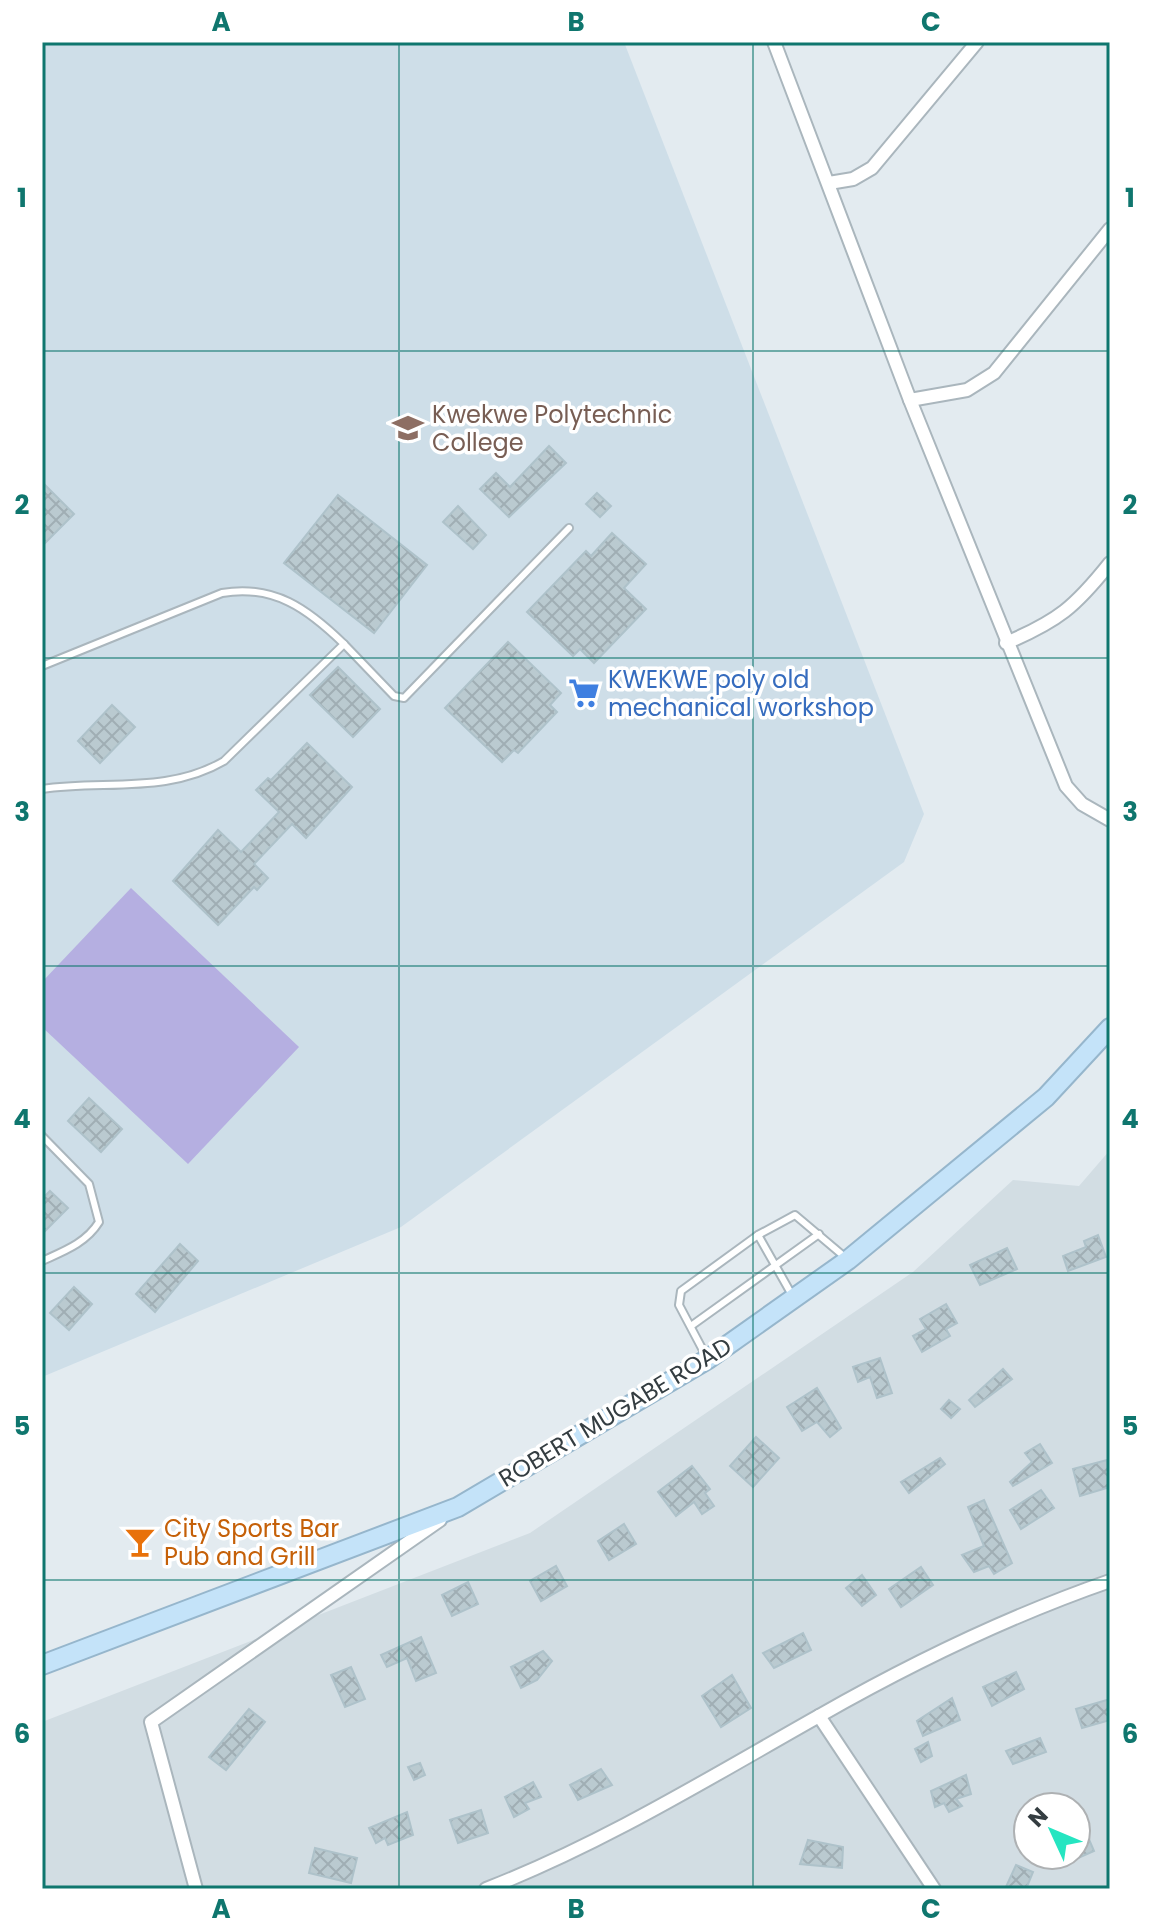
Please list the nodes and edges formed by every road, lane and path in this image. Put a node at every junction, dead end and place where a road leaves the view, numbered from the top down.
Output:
1 (774, 42) edge
2 (977, 42) edge
3 (829, 183) junction
4 (1110, 229) edge
5 (910, 400) junction
6 (569, 528) dead end
7 (1110, 563) edge
8 (1006, 643) junction
9 (344, 644) junction
10 (42, 666) edge
11 (42, 789) edge
12 (1110, 820) edge
13 (1110, 1028) edge
14 (42, 1136) edge
15 (819, 1234) junction
16 (758, 1235) junction
17 (848, 1260) junction
18 (42, 1261) edge
19 (773, 1267) junction
20 (794, 1299) junction
21 (691, 1326) junction
22 (708, 1359) junction
23 (458, 1507) junction
24 (1110, 1581) edge
25 (42, 1665) edge
26 (819, 1716) junction
27 (196, 1889) edge
28 (486, 1889) edge
29 (934, 1889) edge

1 - 3 street
2 - 3 street
3 - 5 street
4 - 5 street
5 - 8 street
6 - 9 lane
7 - 8 street
8 - 12 street
9 - 10 lane
9 - 11 lane
13 - 17 main road, ROBERT MUGABE ROAD
14 - 18 lane
15 - 16 lane
15 - 17 lane
15 - 19 lane
16 - 19 lane
16 - 21 lane
17 - 20 main road, ROBERT MUGABE ROAD
19 - 20 lane
19 - 21 lane
20 - 22 main road, ROBERT MUGABE ROAD
21 - 22 lane
22 - 23 main road, ROBERT MUGABE ROAD
23 - 25 main road, ROBERT MUGABE ROAD
23 - 27 street
24 - 26 street
26 - 28 street
26 - 29 street

